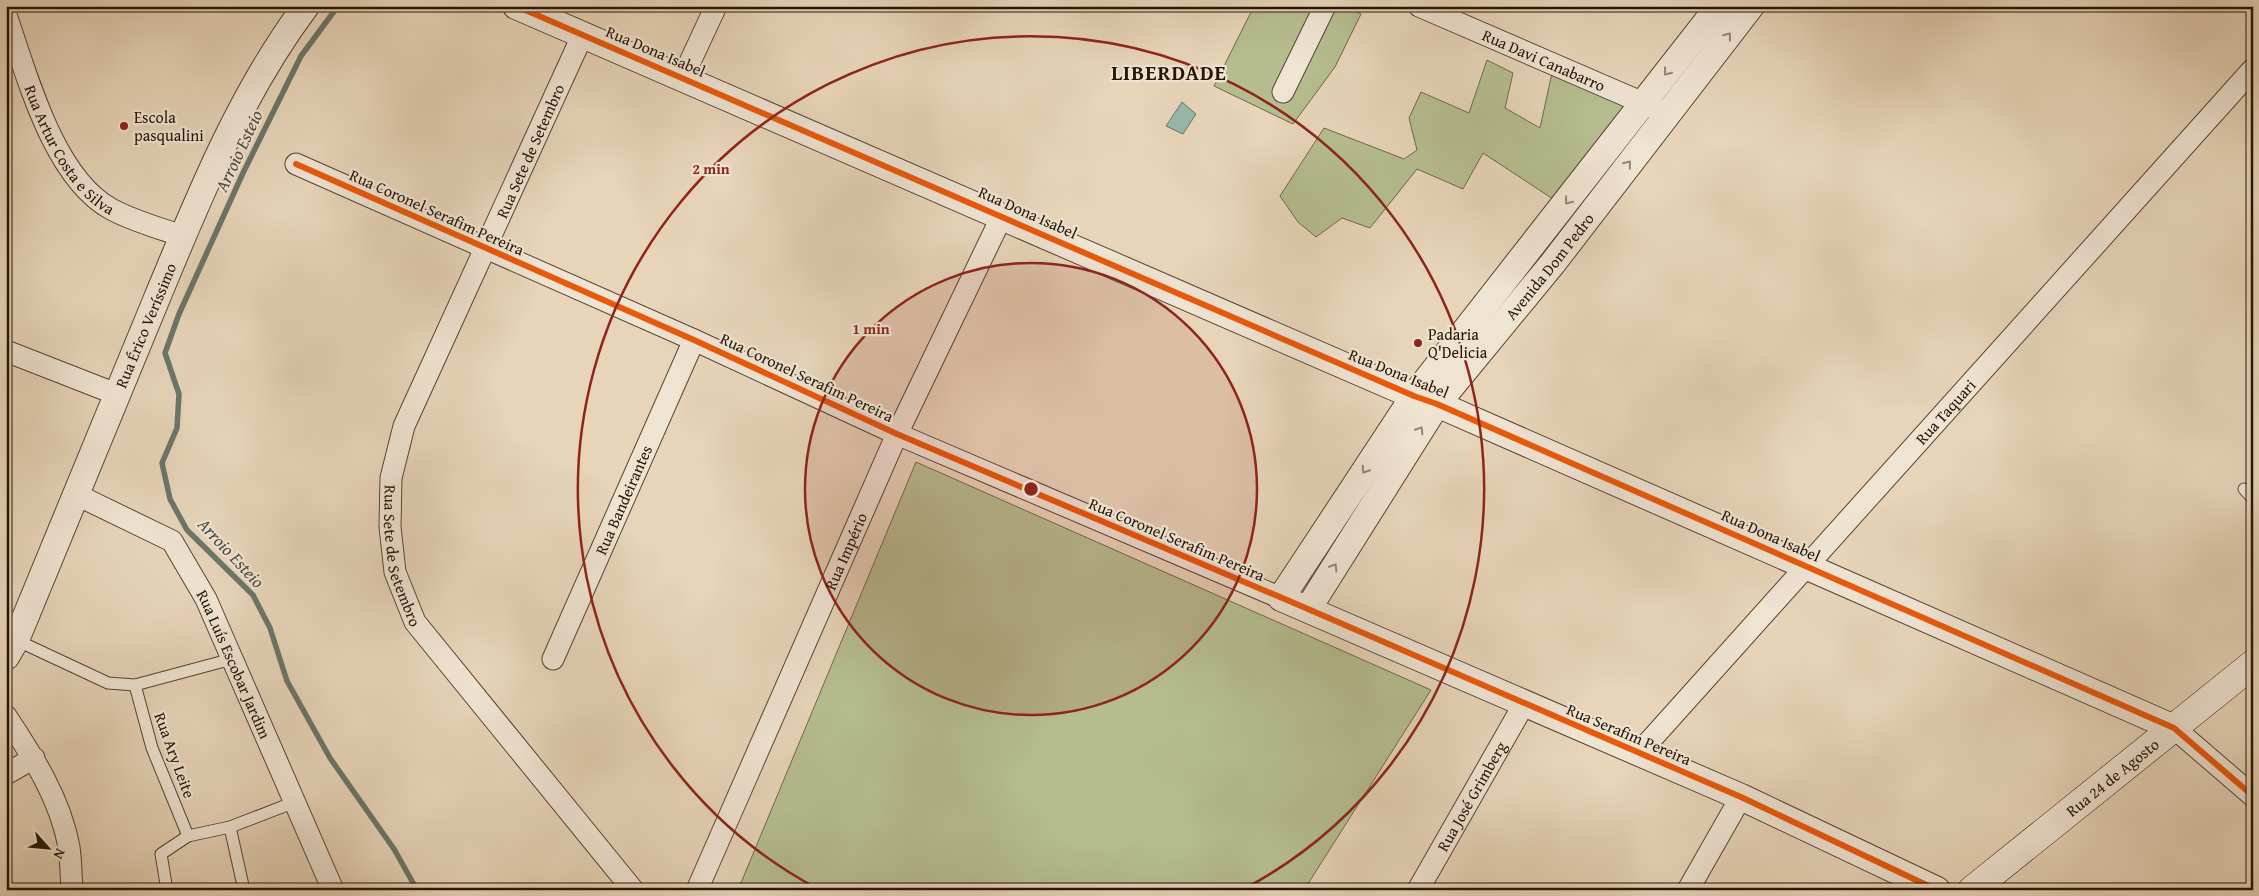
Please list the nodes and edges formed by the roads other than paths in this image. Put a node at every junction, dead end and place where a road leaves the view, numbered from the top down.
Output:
1 (306, 6) edge
2 (516, 6) edge
3 (716, 6) edge
4 (1325, 6) edge
5 (1418, 6) edge
6 (1719, 6) edge
7 (1751, 6) edge
8 (6, 15) edge
9 (583, 34) junction
10 (1698, 52) junction
11 (2253, 69) edge
12 (684, 77) junction
13 (1283, 92) dead end
14 (1643, 103) junction
15 (1668, 115) junction
16 (296, 164) dead end
17 (1600, 180) junction
18 (1002, 216) junction
19 (182, 236) junction
20 (1532, 247) junction
21 (485, 249) junction
22 (1553, 263) junction
23 (1483, 328) junction
24 (694, 340) junction
25 (6, 351) edge
26 (116, 394) junction
27 (1425, 400) junction
28 (897, 434) junction
29 (2244, 490) dead end
30 (75, 494) junction
31 (2253, 499) edge
32 (1806, 565) junction
33 (1281, 598) junction
34 (1308, 609) junction
35 (11, 648) edge
36 (232, 659) junction
37 (553, 659) dead end
38 (2253, 664) edge
39 (135, 685) junction
40 (1524, 704) junction
41 (6, 716) edge
42 (2174, 728) junction
43 (1638, 754) junction
44 (34, 758) junction
45 (6, 774) edge
46 (2253, 796) edge
47 (1741, 797) junction
48 (295, 802) junction
49 (230, 827) junction
50 (188, 836) junction
51 (72, 890) edge
52 (167, 890) edge
53 (244, 890) edge
54 (333, 890) edge
55 (633, 890) edge
56 (697, 890) edge
57 (1418, 890) edge
58 (1688, 890) edge
59 (1937, 890) edge
60 (1972, 890) edge

1 - 19 street, Rua Érico Veríssimo
2 - 9 street, Rua Dona Isabel
3 - 12 street
4 - 13 street
5 - 14 street, Rua Davi Canabarro
6 - 10 street, Avenida Dom Pedro
10 -> 7 street, Avenida Dom Pedro
8 - 19 street, Rua Artur Costa e Silva
9 - 12 street, Rua Dona Isabel
9 - 21 street, Rua Sete de Setembro
10 -> 14 street, Avenida Dom Pedro
10 - 15 street, Avenida Dom Pedro
11 - 32 street, Rua Taquari
12 - 18 street, Rua Dona Isabel
14 - 15 street, Rua Davi Canabarro
14 - 17 street, Avenida Dom Pedro
17 -> 15 street, Avenida Dom Pedro
16 - 21 street, Rua Coronel Serafim Pereira
17 -> 20 street, Avenida Dom Pedro
17 - 22 street, Avenida Dom Pedro
18 - 27 street, Rua Dona Isabel
18 - 28 street, Rua Império
19 - 26 street, Rua Érico Veríssimo
20 - 22 street
20 - 23 street, Avenida Dom Pedro
21 - 24 street, Rua Coronel Serafim Pereira
21 - 55 street, Rua Sete de Setembro
22 - 23 street, Avenida Dom Pedro
23 - 27 street, Avenida Dom Pedro
24 - 28 street, Rua Coronel Serafim Pereira
24 - 37 street, Rua Bandeirantes
25 - 26 street
26 - 30 street, Rua Érico Veríssimo
27 - 32 street, Rua Dona Isabel
27 -> 33 street, Avenida Dom Pedro
34 -> 27 street, Avenida Dom Pedro
28 - 33 street, Rua Coronel Serafim Pereira
28 - 56 street, Rua Império
29 - 31 lane
30 - 35 street, Rua Érico Veríssimo
30 - 36 street, Rua Luís Escobar Jardim
32 - 42 street, Rua Dona Isabel
32 - 43 street, Rua Taquari
33 - 34 street, Rua Coronel Serafim Pereira
34 - 40 street, Rua Serafim Pereira
35 - 39 lane
36 - 39 lane
36 - 48 street, Rua Luís Escobar Jardim
38 - 42 main road, Rua 24 de Agosto
39 - 50 lane, Rua Ary Leite
40 - 43 street, Rua Serafim Pereira
40 - 57 street, Rua José Grimberg
41 - 44 street
42 - 46 street, Rua Dona Isabel
42 - 60 main road, Rua 24 de Agosto
43 - 47 street, Rua Serafim Pereira
44 - 45 street
44 - 51 street
47 - 58 street
47 - 59 street, Rua Serafim Pereira
48 - 49 lane
48 - 54 street, Rua Luís Escobar Jardim
49 - 50 lane
49 - 53 lane
50 - 52 lane

